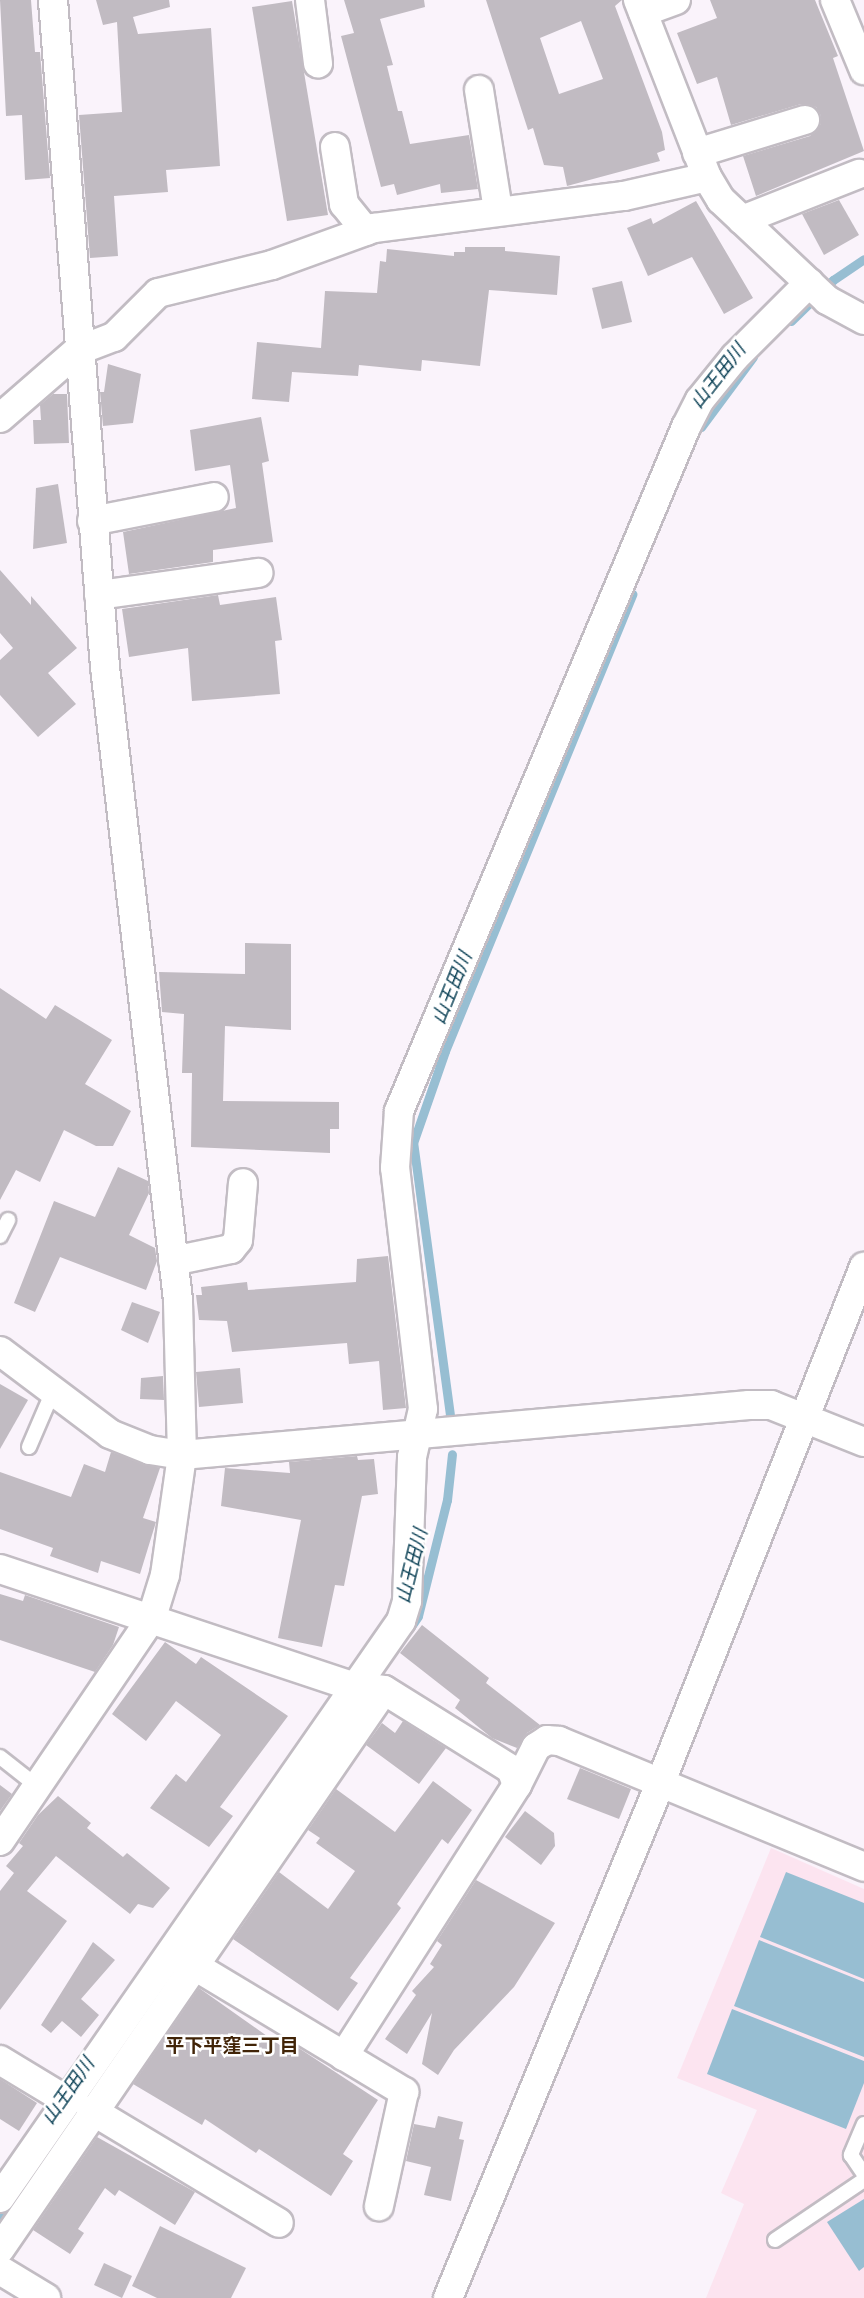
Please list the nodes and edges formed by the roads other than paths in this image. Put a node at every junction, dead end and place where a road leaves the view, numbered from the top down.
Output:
1 (53, 0) edge
2 (310, 0) edge
3 (676, 0) edge
4 (835, 0) edge
5 (640, 6) edge
6 (318, 63) dead end
7 (864, 70) edge
8 (479, 90) dead end
9 (805, 120) dead end
10 (335, 147) dead end
11 (702, 165) junction
12 (859, 174) dead end
13 (498, 210) junction
14 (742, 220) junction
15 (366, 231) junction
16 (818, 291) junction
17 (864, 320) edge
18 (77, 351) junction
19 (0, 418) edge
20 (214, 497) dead end
21 (92, 521) junction
22 (258, 573) dead end
23 (99, 595) junction
24 (243, 1183) dead end
25 (8, 1220) dead end
26 (0, 1236) edge
27 (173, 1261) junction
28 (864, 1267) edge
29 (0, 1351) edge
30 (53, 1391) junction
31 (804, 1417) junction
32 (415, 1433) junction
33 (864, 1442) edge
34 (29, 1447) dead end
35 (182, 1455) junction
36 (0, 1569) edge
37 (152, 1617) junction
38 (352, 1686) junction
39 (384, 1690) junction
40 (0, 1757) edge
41 (660, 1784) junction
42 (517, 1785) junction
43 (38, 1787) junction
44 (0, 1841) edge
45 (864, 1867) edge
46 (169, 1951) junction
47 (194, 1966) junction
48 (344, 2056) junction
49 (0, 2060) edge
50 (79, 2105) junction
51 (864, 2124) edge
52 (864, 2174) edge
53 (864, 2180) edge
54 (0, 2198) edge
55 (379, 2206) dead end
56 (279, 2223) dead end
57 (775, 2240) dead end
58 (0, 2249) edge
59 (0, 2270) edge
60 (46, 2298) edge
61 (448, 2298) edge

1 - 18 street
2 - 6 street
3 - 5 street
4 - 7 street
5 - 11 street
8 - 13 street
9 - 11 street
10 - 15 street
11 - 13 street
11 - 14 street
12 - 14 street
13 - 15 street
14 - 16 street
15 - 18 street
16 - 17 street
16 - 32 street
18 - 19 street
18 - 21 street
20 - 21 street
21 - 23 street
22 - 23 street
23 - 27 street
24 - 27 street
25 - 26 lane
27 - 35 street
28 - 31 street
29 - 30 street
30 - 34 lane
30 - 35 street
31 - 32 street
31 - 33 street
31 - 41 street
32 - 35 street
32 - 38 street
35 - 37 street
36 - 37 street
37 - 38 street
37 - 43 street
38 - 39 street
38 - 46 street
39 - 42 street
39 - 47 street
40 - 43 lane
41 - 42 street
41 - 45 street
41 - 61 street
42 - 48 street
43 - 44 street
46 - 47 street
46 - 50 street
47 - 48 street
47 - 50 street
48 - 55 street
49 - 50 street
50 - 54 street
50 - 56 street
50 - 58 street
51 - 52 lane
53 - 57 lane
59 - 60 street

